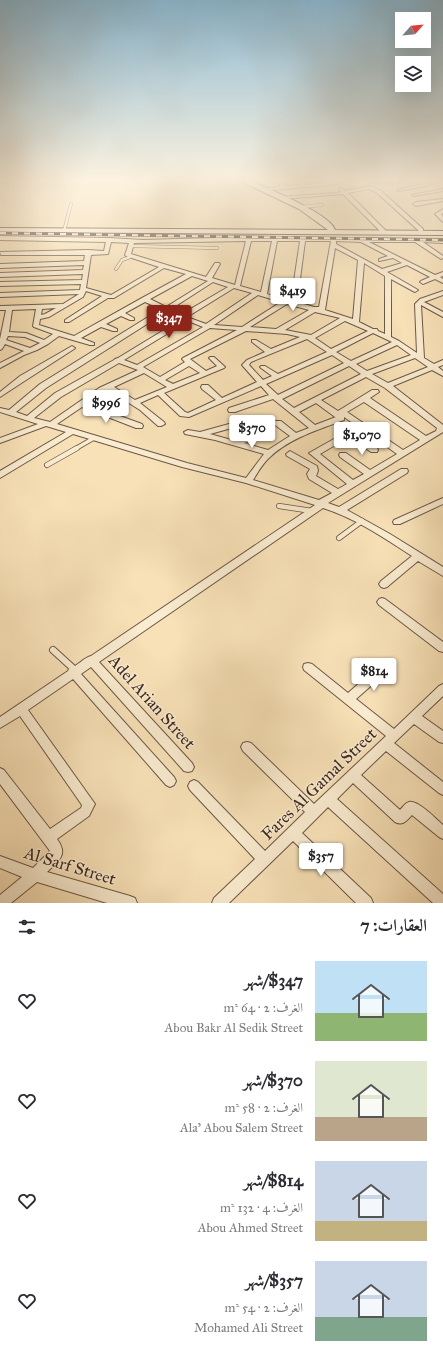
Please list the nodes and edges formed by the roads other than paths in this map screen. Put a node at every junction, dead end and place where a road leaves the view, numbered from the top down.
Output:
1 (67, 221) edge
2 (324, 221) edge
3 (372, 221) edge
4 (411, 221) edge
5 (332, 229) junction
6 (0, 230) edge
7 (287, 230) junction
8 (421, 230) junction
9 (443, 230) edge
10 (64, 231) junction
11 (382, 231) junction
12 (443, 233) edge
13 (0, 238) edge
14 (275, 239) junction
15 (304, 239) junction
16 (109, 240) junction
17 (249, 240) junction
18 (361, 240) junction
19 (418, 241) junction
20 (443, 241) edge
21 (333, 242) junction
22 (131, 244) junction
23 (3, 247) edge
24 (217, 248) dead end
25 (88, 252) junction
26 (130, 256) junction
27 (393, 256) junction
28 (441, 257) dead end
29 (361, 259) junction
30 (381, 260) dead end
31 (87, 263) junction
32 (408, 263) junction
33 (217, 264) dead end
34 (0, 266) edge
35 (164, 266) junction
36 (116, 269) dead end
37 (86, 272) junction
38 (386, 273) junction
39 (190, 274) junction
40 (443, 274) edge
41 (0, 275) edge
42 (436, 277) junction
43 (211, 280) junction
44 (443, 281) edge
45 (85, 282) junction
46 (423, 282) dead end
47 (0, 284) edge
48 (235, 287) junction
49 (83, 290) junction
50 (416, 290) dead end
51 (443, 293) edge
52 (261, 294) junction
53 (0, 295) edge
54 (107, 296) junction
55 (144, 299) junction
56 (287, 301) junction
57 (73, 302) junction
58 (420, 302) junction
59 (294, 303) junction
60 (65, 306) junction
61 (39, 307) junction
62 (0, 308) edge
63 (9, 308) junction
64 (88, 308) junction
65 (165, 309) junction
66 (320, 309) junction
67 (120, 313) junction
68 (443, 315) edge
69 (37, 317) junction
70 (184, 318) junction
71 (345, 318) junction
72 (132, 319) dead end
73 (67, 321) dead end
74 (356, 322) junction
75 (101, 324) junction
76 (208, 326) junction
77 (115, 330) dead end
78 (242, 330) junction
79 (375, 330) junction
80 (278, 332) junction
81 (59, 333) junction
82 (5, 334) junction
83 (309, 337) junction
84 (388, 337) junction
85 (76, 338) junction
86 (254, 341) dead end
87 (46, 342) junction
88 (398, 342) junction
89 (92, 344) dead end
90 (1, 345) edge
91 (72, 348) dead end
92 (31, 351) junction
93 (270, 352) junction
94 (332, 352) junction
95 (419, 357) junction
96 (212, 358) dead end
97 (117, 360) junction
98 (443, 362) edge
99 (189, 363) junction
100 (350, 364) junction
101 (0, 366) edge
102 (263, 366) dead end
103 (434, 367) junction
104 (141, 369) junction
105 (205, 374) junction
106 (366, 374) junction
107 (443, 374) edge
108 (278, 377) junction
109 (161, 379) junction
110 (262, 384) junction
111 (388, 386) junction
112 (108, 387) junction
113 (172, 387) junction
114 (206, 387) dead end
115 (159, 392) junction
116 (375, 392) dead end
117 (0, 395) edge
118 (276, 397) junction
119 (364, 398) junction
120 (316, 400) junction
121 (221, 401) junction
122 (135, 402) junction
123 (80, 404) junction
124 (232, 410) dead end
125 (4, 412) edge
126 (293, 412) junction
127 (340, 414) junction
128 (29, 418) junction
129 (258, 418) dead end
130 (278, 423) dead end
131 (49, 424) junction
132 (160, 424) dead end
133 (139, 426) dead end
134 (362, 426) junction
135 (314, 428) junction
136 (73, 431) junction
137 (188, 432) dead end
138 (200, 434) junction
139 (350, 434) junction
140 (261, 435) dead end
141 (296, 437) junction
142 (94, 438) junction
143 (426, 440) junction
144 (0, 441) edge
145 (237, 443) junction
146 (374, 450) dead end
147 (270, 453) junction
148 (290, 454) dead end
149 (403, 454) junction
150 (343, 455) dead end
151 (47, 465) dead end
152 (404, 471) dead end
153 (1, 472) edge
154 (370, 474) junction
155 (248, 481) junction
156 (352, 484) junction
157 (338, 493) junction
158 (443, 501) edge
159 (321, 504) junction
160 (279, 506) dead end
161 (340, 510) junction
162 (313, 511) junction
163 (362, 521) junction
164 (397, 522) dead end
165 (339, 538) dead end
166 (418, 556) junction
167 (442, 571) edge
168 (384, 584) dead end
169 (382, 602) dead end
170 (443, 648) edge
171 (53, 650) dead end
172 (91, 660) junction
173 (308, 667) dead end
174 (385, 667) dead end
175 (74, 671) junction
176 (442, 690) edge
177 (349, 699) junction
178 (21, 709) junction
179 (414, 717) junction
180 (0, 723) edge
181 (443, 738) edge
182 (390, 740) junction
183 (247, 747) dead end
184 (188, 767) dead end
185 (0, 774) edge
186 (352, 775) junction
187 (170, 780) dead end
188 (194, 786) dead end
189 (443, 789) edge
190 (328, 799) junction
191 (314, 812) junction
192 (293, 832) junction
193 (443, 833) edge
194 (48, 838) junction
195 (264, 860) junction
196 (0, 862) edge
197 (35, 875) junction
198 (1, 903) edge
199 (130, 903) edge
200 (219, 903) edge
201 (366, 903) edge
202 (443, 903) edge

1 - 10 lane
2 - 5 main road
3 - 11 street
4 - 8 street
5 - 7 main road
5 - 11 main road
6 - 10 main road
7 - 10 main road
7 - 11 main road
8 - 9 main road
8 - 11 main road
11 - 12 main road
13 - 23 street
14 - 15 street
14 - 17 street
14 - 52 street
15 - 21 street
15 - 59 street
16 - 22 street
16 - 23 street
16 - 25 street
17 - 22 street
17 - 48 street
18 - 19 street
18 - 21 street
18 - 27 street
19 - 20 street
19 - 28 street
21 - 29 street
21 - 66 street
22 - 24 lane
22 - 26 street
23 - 25 street
25 - 31 street
26 - 35 street
26 - 36 lane
27 - 30 street
27 - 32 street
29 - 38 street
29 - 74 street
31 - 34 street
31 - 37 street
32 - 38 street
32 - 42 street
33 - 43 street
35 - 39 street
35 - 54 street
37 - 41 street
37 - 45 street
38 - 50 street
38 - 84 street
39 - 43 street
39 - 55 street
40 - 42 street
42 - 44 street
42 - 46 street
43 - 48 street
43 - 65 street
45 - 47 street
45 - 49 street
48 - 52 street
48 - 70 street
49 - 53 street
49 - 54 street
49 - 57 street
51 - 58 street
52 - 56 street
52 - 76 street
54 - 64 street
55 - 65 street
55 - 67 street
56 - 59 street
56 - 78 street
57 - 60 street
57 - 64 street
58 - 68 street
58 - 95 street
59 - 66 street
60 - 61 street
60 - 69 street
61 - 63 street
61 - 69 street
62 - 63 street
63 - 82 street
64 - 73 street
65 - 70 street
65 - 125 street
66 - 71 street
66 - 80 street
67 - 72 street
67 - 75 street
69 - 81 street
70 - 76 street
70 - 97 street
71 - 74 street
71 - 83 street
74 - 79 street
75 - 77 street
75 - 85 street
76 - 78 street
76 - 104 street
78 - 80 street
78 - 99 street
79 - 84 street
79 - 94 street
80 - 83 street
81 - 85 street
81 - 87 street
82 - 87 street
82 - 90 street
83 - 93 street
83 - 94 street
84 - 88 street
85 - 89 street
86 - 93 street
87 - 92 street
88 - 95 street
88 - 100 street
90 - 92 street
91 - 117 street
92 - 101 street
93 - 110 street
94 - 100 street
94 - 108 street
95 - 103 street
95 - 106 street
96 - 105 street
97 - 104 street
97 - 128 street
98 - 103 street
99 - 105 street
99 - 109 street
100 - 106 street
100 - 118 street
102 - 108 street
103 - 107 street
103 - 111 street
104 - 109 street
104 - 112 street
105 - 113 street
106 - 111 street
106 - 120 street
108 - 110 street
109 - 113 street
110 - 118 street
110 - 121 street
111 - 143 street
112 - 122 street
112 - 123 street
113 - 115 street
114 - 121 street
115 - 121 street
115 - 122 street
116 - 119 street
118 - 124 street
118 - 126 street
119 - 127 street
119 - 143 street
120 - 126 street
120 - 127 street
122 - 132 street
123 - 131 street
123 - 133 street
125 - 128 street
126 - 135 street
127 - 134 street
127 - 135 street
128 - 131 street
129 - 138 street
130 - 141 street
131 - 136 street
131 - 144 street
134 - 139 street
134 - 149 street
135 - 141 street
136 - 142 street
136 - 153 street
137 - 138 street
138 - 145 street
139 - 146 street
139 - 156 street
140 - 145 street
141 - 147 street
142 - 151 lane
142 - 155 street
143 - 149 street
145 - 147 street
147 - 155 street
148 - 157 street
149 - 154 street
150 - 154 street
152 - 161 street
154 - 156 street
155 - 159 street
156 - 157 street
157 - 159 street
158 - 164 street
159 - 161 street
159 - 162 street
160 - 162 lane
161 - 163 street
162 - 172 street
163 - 165 lane
163 - 166 street
166 - 167 street
166 - 168 street
169 - 170 street
171 - 175 lane
172 - 175 street
172 - 184 street, Adel Arian Street
173 - 177 street
174 - 177 street
175 - 178 street
175 - 187 street
176 - 179 street, Fares Al Gamal Street
177 - 182 street
178 - 180 street
178 - 194 street
179 - 181 street
179 - 182 street, Fares Al Gamal Street
182 - 186 street, Fares Al Gamal Street
182 - 189 street
183 - 191 street
185 - 194 street
186 - 190 street, Fares Al Gamal Street
186 - 193 street
188 - 195 street
190 - 191 street, Fares Al Gamal Street
190 - 202 street
191 - 192 street, Fares Al Gamal Street
192 - 195 street, Fares Al Gamal Street
192 - 201 street
194 - 197 street
195 - 200 street, Fares Al Gamal Street
196 - 197 street, Al Sarf Street
197 - 198 street
197 - 199 street, Al Sarf Street

